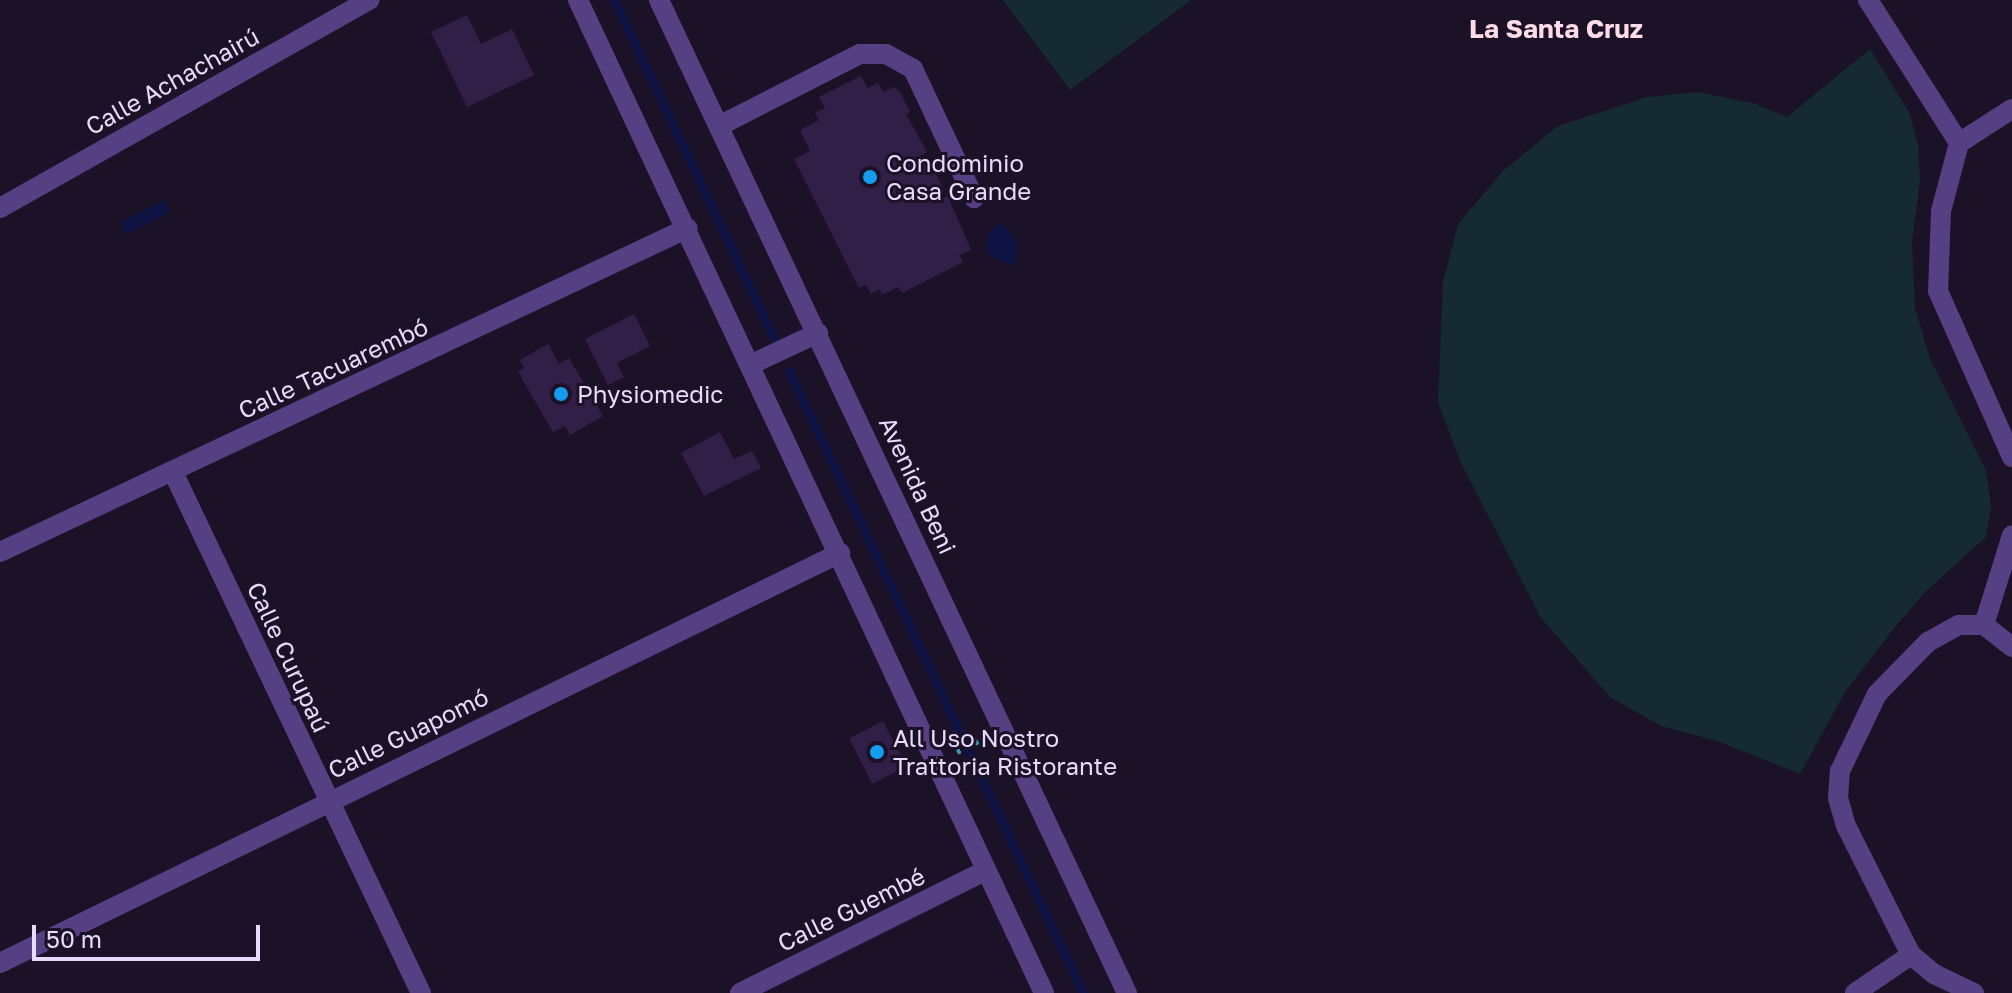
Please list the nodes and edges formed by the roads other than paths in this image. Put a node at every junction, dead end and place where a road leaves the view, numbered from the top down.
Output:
1 (369, 0) edge
2 (578, 0) edge
3 (659, 0) edge
4 (1868, 0) edge
5 (2012, 109) edge
6 (719, 126) junction
7 (1959, 143) junction
8 (974, 198) dead end
9 (0, 208) edge
10 (688, 228) junction
11 (818, 333) junction
12 (752, 364) junction
13 (2012, 457) edge
14 (173, 472) junction
15 (2012, 536) edge
16 (0, 552) edge
17 (840, 553) junction
18 (1984, 625) junction
19 (2012, 647) edge
20 (327, 801) junction
21 (985, 871) junction
22 (1911, 955) junction
23 (0, 963) edge
24 (421, 993) edge
25 (740, 993) edge
26 (1044, 993) edge
27 (1127, 993) edge
28 (1855, 993) edge
29 (1974, 993) edge

1 - 9 street, Calle Achachairú
2 - 10 street
3 - 6 street, Avenida Beni
4 - 7 street
5 - 7 street
6 - 8 street
6 - 11 street, Avenida Beni
7 - 13 street
10 - 12 street
10 - 14 street, Calle Tacuarembó
11 - 12 street
11 - 27 street, Avenida Beni
12 - 17 street
14 - 16 street, Calle Tacuarembó
14 - 20 street, Calle Curupaú
15 - 18 street
17 - 20 street, Calle Guapomó
17 - 21 street
18 - 19 street
18 - 22 street
20 - 23 street, Calle Guapomó
20 - 24 street, Calle Curupaú
21 - 25 street, Calle Guembé
21 - 26 street
22 - 28 street
22 - 29 street

